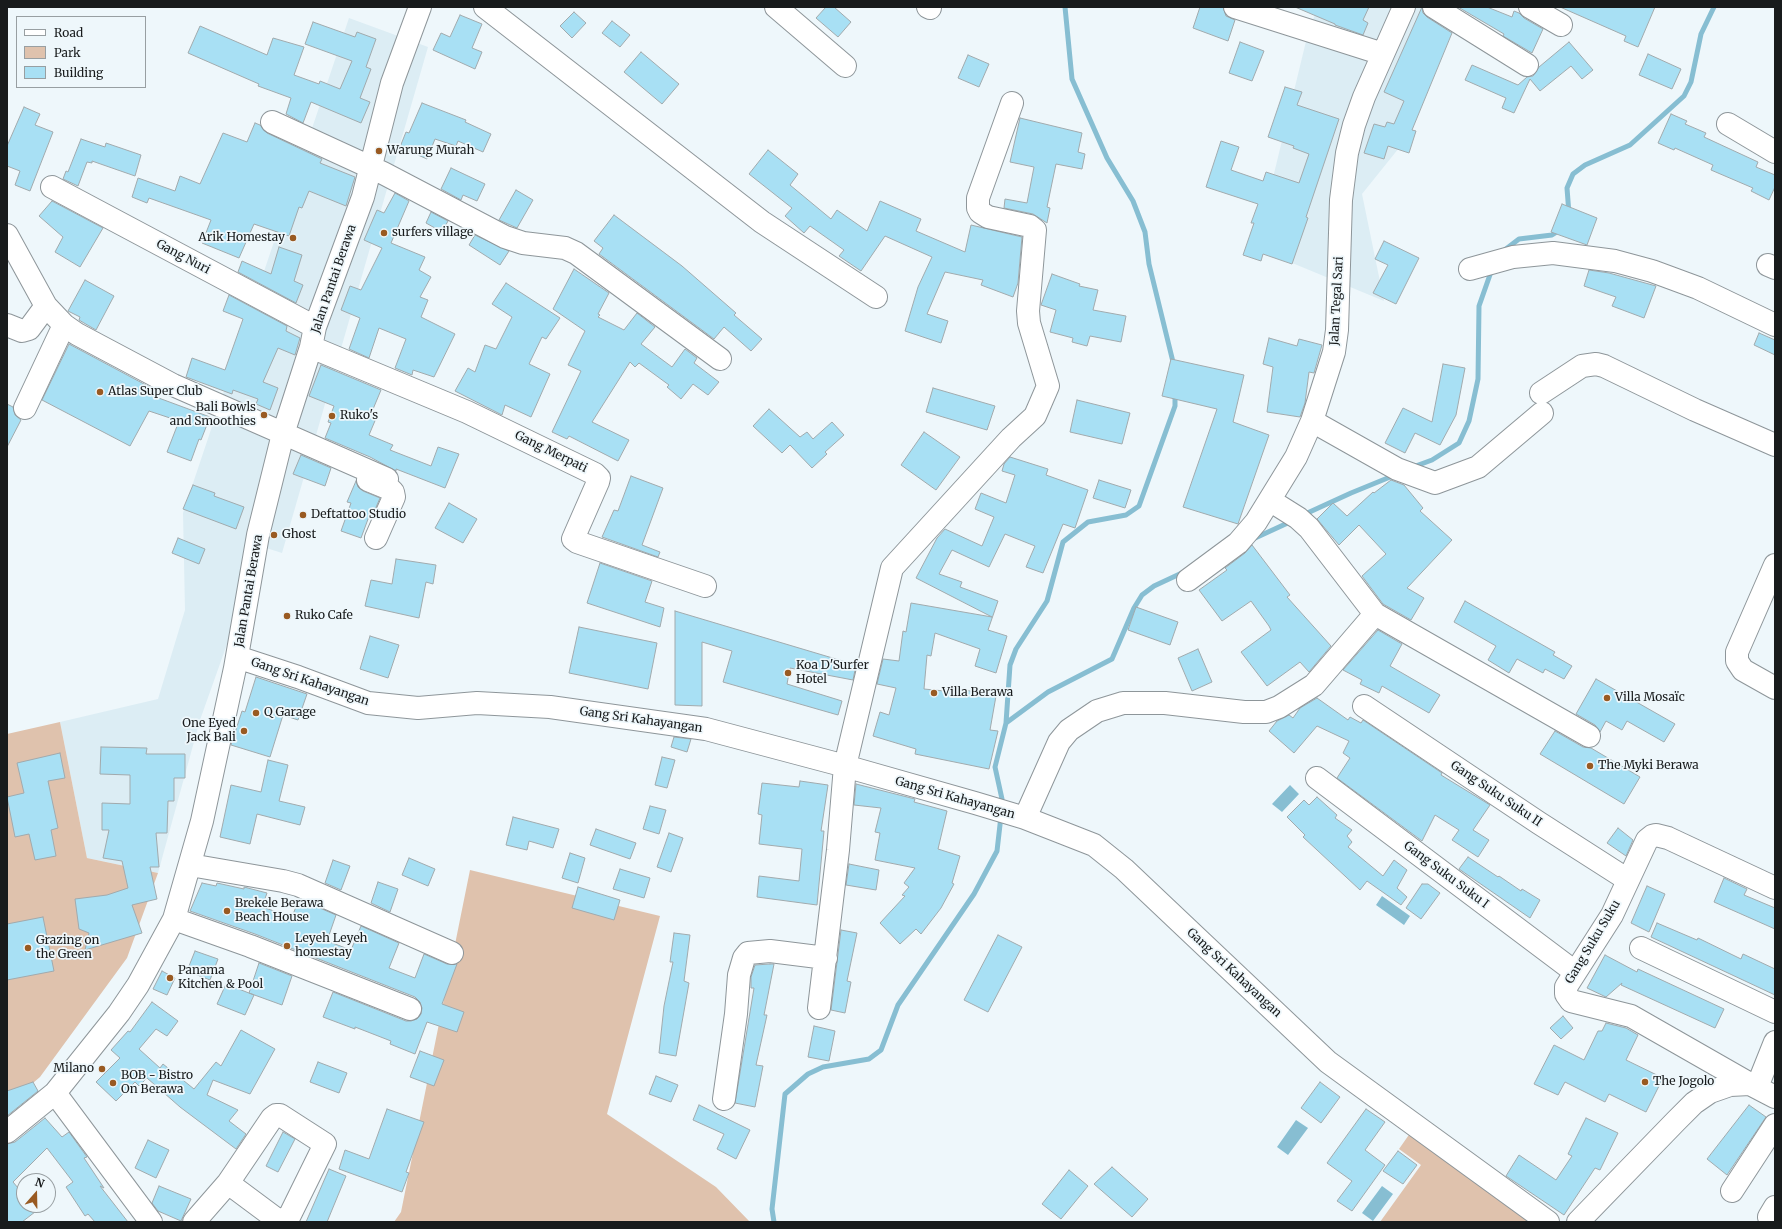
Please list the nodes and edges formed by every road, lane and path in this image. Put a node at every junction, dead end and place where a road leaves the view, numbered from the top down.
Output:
1 (420, 7) edge
2 (485, 7) edge
3 (776, 7) edge
4 (1235, 7) edge
5 (1404, 7) edge
6 (1434, 7) edge
7 (1530, 7) edge
8 (1561, 25) dead end
9 (1383, 54) junction
10 (1527, 65) dead end
11 (845, 66) dead end
12 (1012, 103) dead end
13 (272, 122) dead end
14 (1728, 124) dead end
15 (1775, 152) edge
16 (370, 167) junction
17 (52, 188) dead end
18 (7, 235) edge
19 (1487, 264) dead end
20 (876, 297) dead end
21 (46, 306) junction
22 (7, 325) edge
23 (64, 325) junction
24 (1775, 325) edge
25 (313, 337) junction
26 (720, 359) dead end
27 (25, 408) dead end
28 (1312, 422) junction
29 (282, 438) junction
30 (1775, 444) edge
31 (387, 479) dead end
32 (1271, 501) junction
33 (376, 538) dead end
34 (1775, 565) edge
35 (1188, 580) dead end
36 (705, 586) dead end
37 (1375, 614) junction
38 (237, 657) junction
39 (1775, 688) edge
40 (1364, 706) dead end
41 (1589, 736) dead end
42 (845, 766) junction
43 (1317, 778) dead end
44 (1025, 818) junction
45 (190, 865) junction
46 (1628, 880) junction
47 (1775, 888) edge
48 (174, 919) junction
49 (1641, 948) dead end
50 (452, 953) dead end
51 (826, 958) junction
52 (1574, 972) junction
53 (819, 1008) dead end
54 (410, 1009) dead end
55 (1775, 1012) edge
56 (1775, 1042) edge
57 (1761, 1089) edge
58 (55, 1093) junction
59 (724, 1099) dead end
60 (1775, 1126) edge
61 (7, 1132) edge
62 (228, 1183) junction
63 (1732, 1191) dead end
64 (151, 1222) edge
65 (194, 1222) edge
66 (1548, 1222) edge
67 (1578, 1222) edge

1 - 16 street, Jalan Pantai Berawa
2 - 20 street
3 - 11 street
4 - 9 street
5 - 9 street, Jalan Tegal Sari
6 - 10 street
7 - 8 street
9 - 28 street, Jalan Tegal Sari
12 - 42 street
13 - 16 street
14 - 15 street
16 - 25 street, Jalan Pantai Berawa
16 - 26 street
17 - 25 street, Gang Nuri
18 - 21 street
19 - 24 street
21 - 22 street
21 - 23 street
23 - 27 street
23 - 29 street
25 - 29 street, Jalan Pantai Berawa
25 - 36 street, Gang Merpati
28 - 30 street
28 - 32 street, Jalan Tegal Sari
29 - 31 street
29 - 33 street
29 - 38 street, Jalan Pantai Berawa
32 - 35 street, Jalan Tegal Sari
32 - 37 street
34 - 39 street
37 - 41 street
37 - 44 street
38 - 42 street, Gang Sri Kahayangan
38 - 45 street, Jalan Pantai Berawa
40 - 46 street, Gang Suku Suku II
42 - 44 street, Gang Sri Kahayangan
42 - 51 street
43 - 52 street, Gang Suku Suku I
44 - 66 street, Gang Sri Kahayangan
45 - 48 street, Jalan Pantai Berawa
45 - 50 street
46 - 47 street, Gang Suku Suku
46 - 52 street, Gang Suku Suku
48 - 54 street
48 - 58 street, Jalan Pantai Berawa
49 - 55 street
51 - 53 street
51 - 59 street
52 - 57 street, Gang Suku Suku
56 - 57 street
57 - 67 street
58 - 61 street, Jalan Pantai Berawa
58 - 64 street
60 - 63 street
62 - 62 street
62 - 65 street

